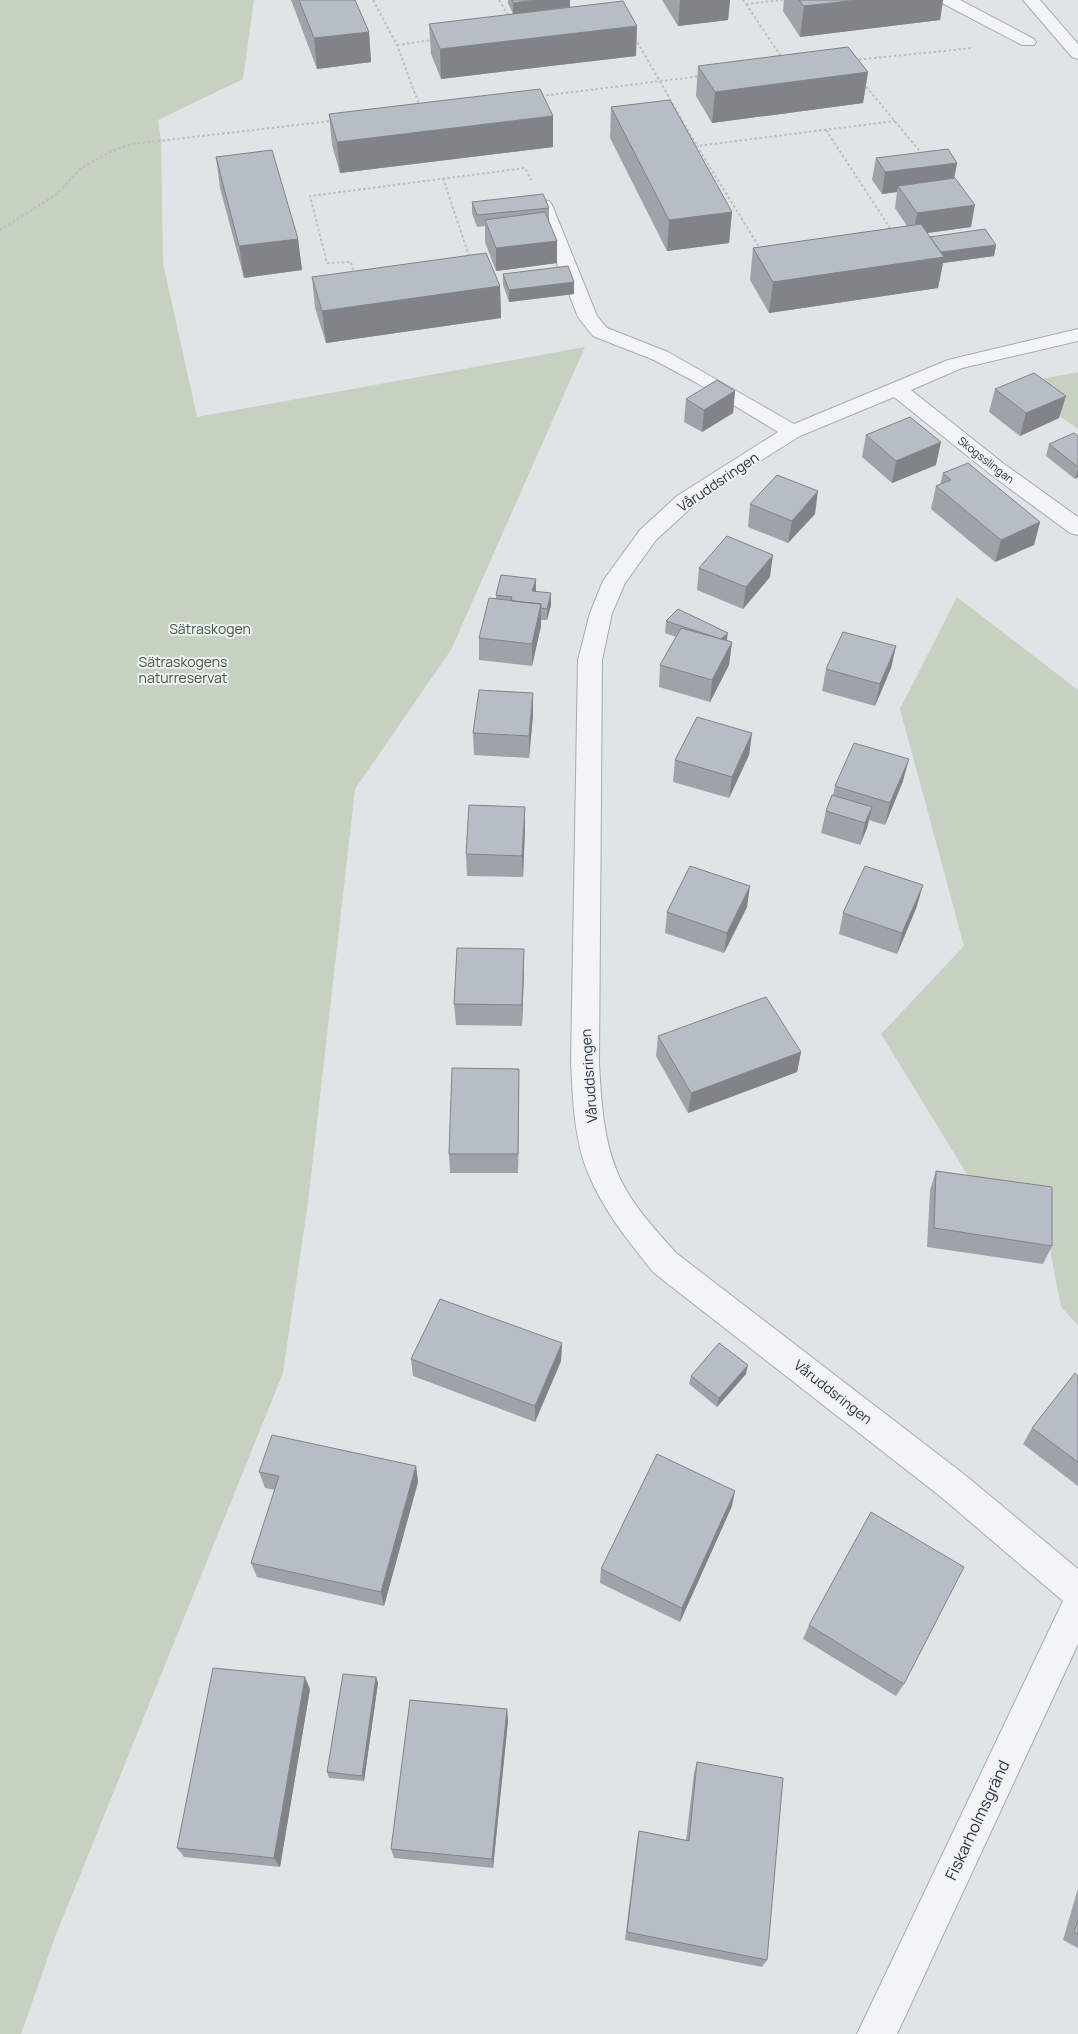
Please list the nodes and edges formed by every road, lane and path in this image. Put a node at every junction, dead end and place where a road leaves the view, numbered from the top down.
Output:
1 (373, 0) edge
2 (499, 0) edge
3 (743, 0) edge
4 (782, 0) edge
5 (948, 0) edge
6 (1031, 0) edge
7 (746, 4) junction
8 (512, 22) edge
9 (632, 32) edge
10 (434, 40) edge
11 (1028, 42) joint
12 (397, 45) junction
13 (1078, 54) edge
14 (783, 59) edge
15 (845, 61) edge
16 (705, 76) edge
17 (858, 76) edge
18 (658, 81) junction
19 (540, 96) edge
20 (422, 111) edge
21 (334, 121) edge
22 (895, 121) junction
23 (826, 130) junction
24 (697, 146) junction
25 (927, 161) edge
26 (525, 168) dead end
27 (443, 178) junction
28 (543, 205) edge
29 (0, 230) edge
30 (893, 232) edge
31 (761, 250) edge
32 (470, 259) edge
33 (356, 280) edge
34 (1078, 335) edge
35 (896, 388) junction
36 (794, 432) junction
37 (1078, 528) edge
38 (1078, 1591) edge
39 (1078, 1607) edge
40 (877, 2034) edge

1 - 12 path
2 - 8 path
3 - 7 path
4 - 7 path
5 - 11 street
6 - 13 street
7 - 14 path
9 - 18 path
10 - 12 path
11 - 15 path
12 - 20 path
16 - 18 path
17 - 22 path
18 - 19 path
18 - 24 path
21 - 29 path
22 - 23 path
22 - 25 path
23 - 24 path
23 - 30 path
24 - 31 path
26 - 27 path
27 - 32 path
27 - 33 path
28 - 36 street
34 - 35 street, Våruddsringen
35 - 36 street, Våruddsringen
35 - 37 street, Skogsslingan
36 - 38 street, Våruddsringen
39 - 40 street, Fiskarholmsgränd

